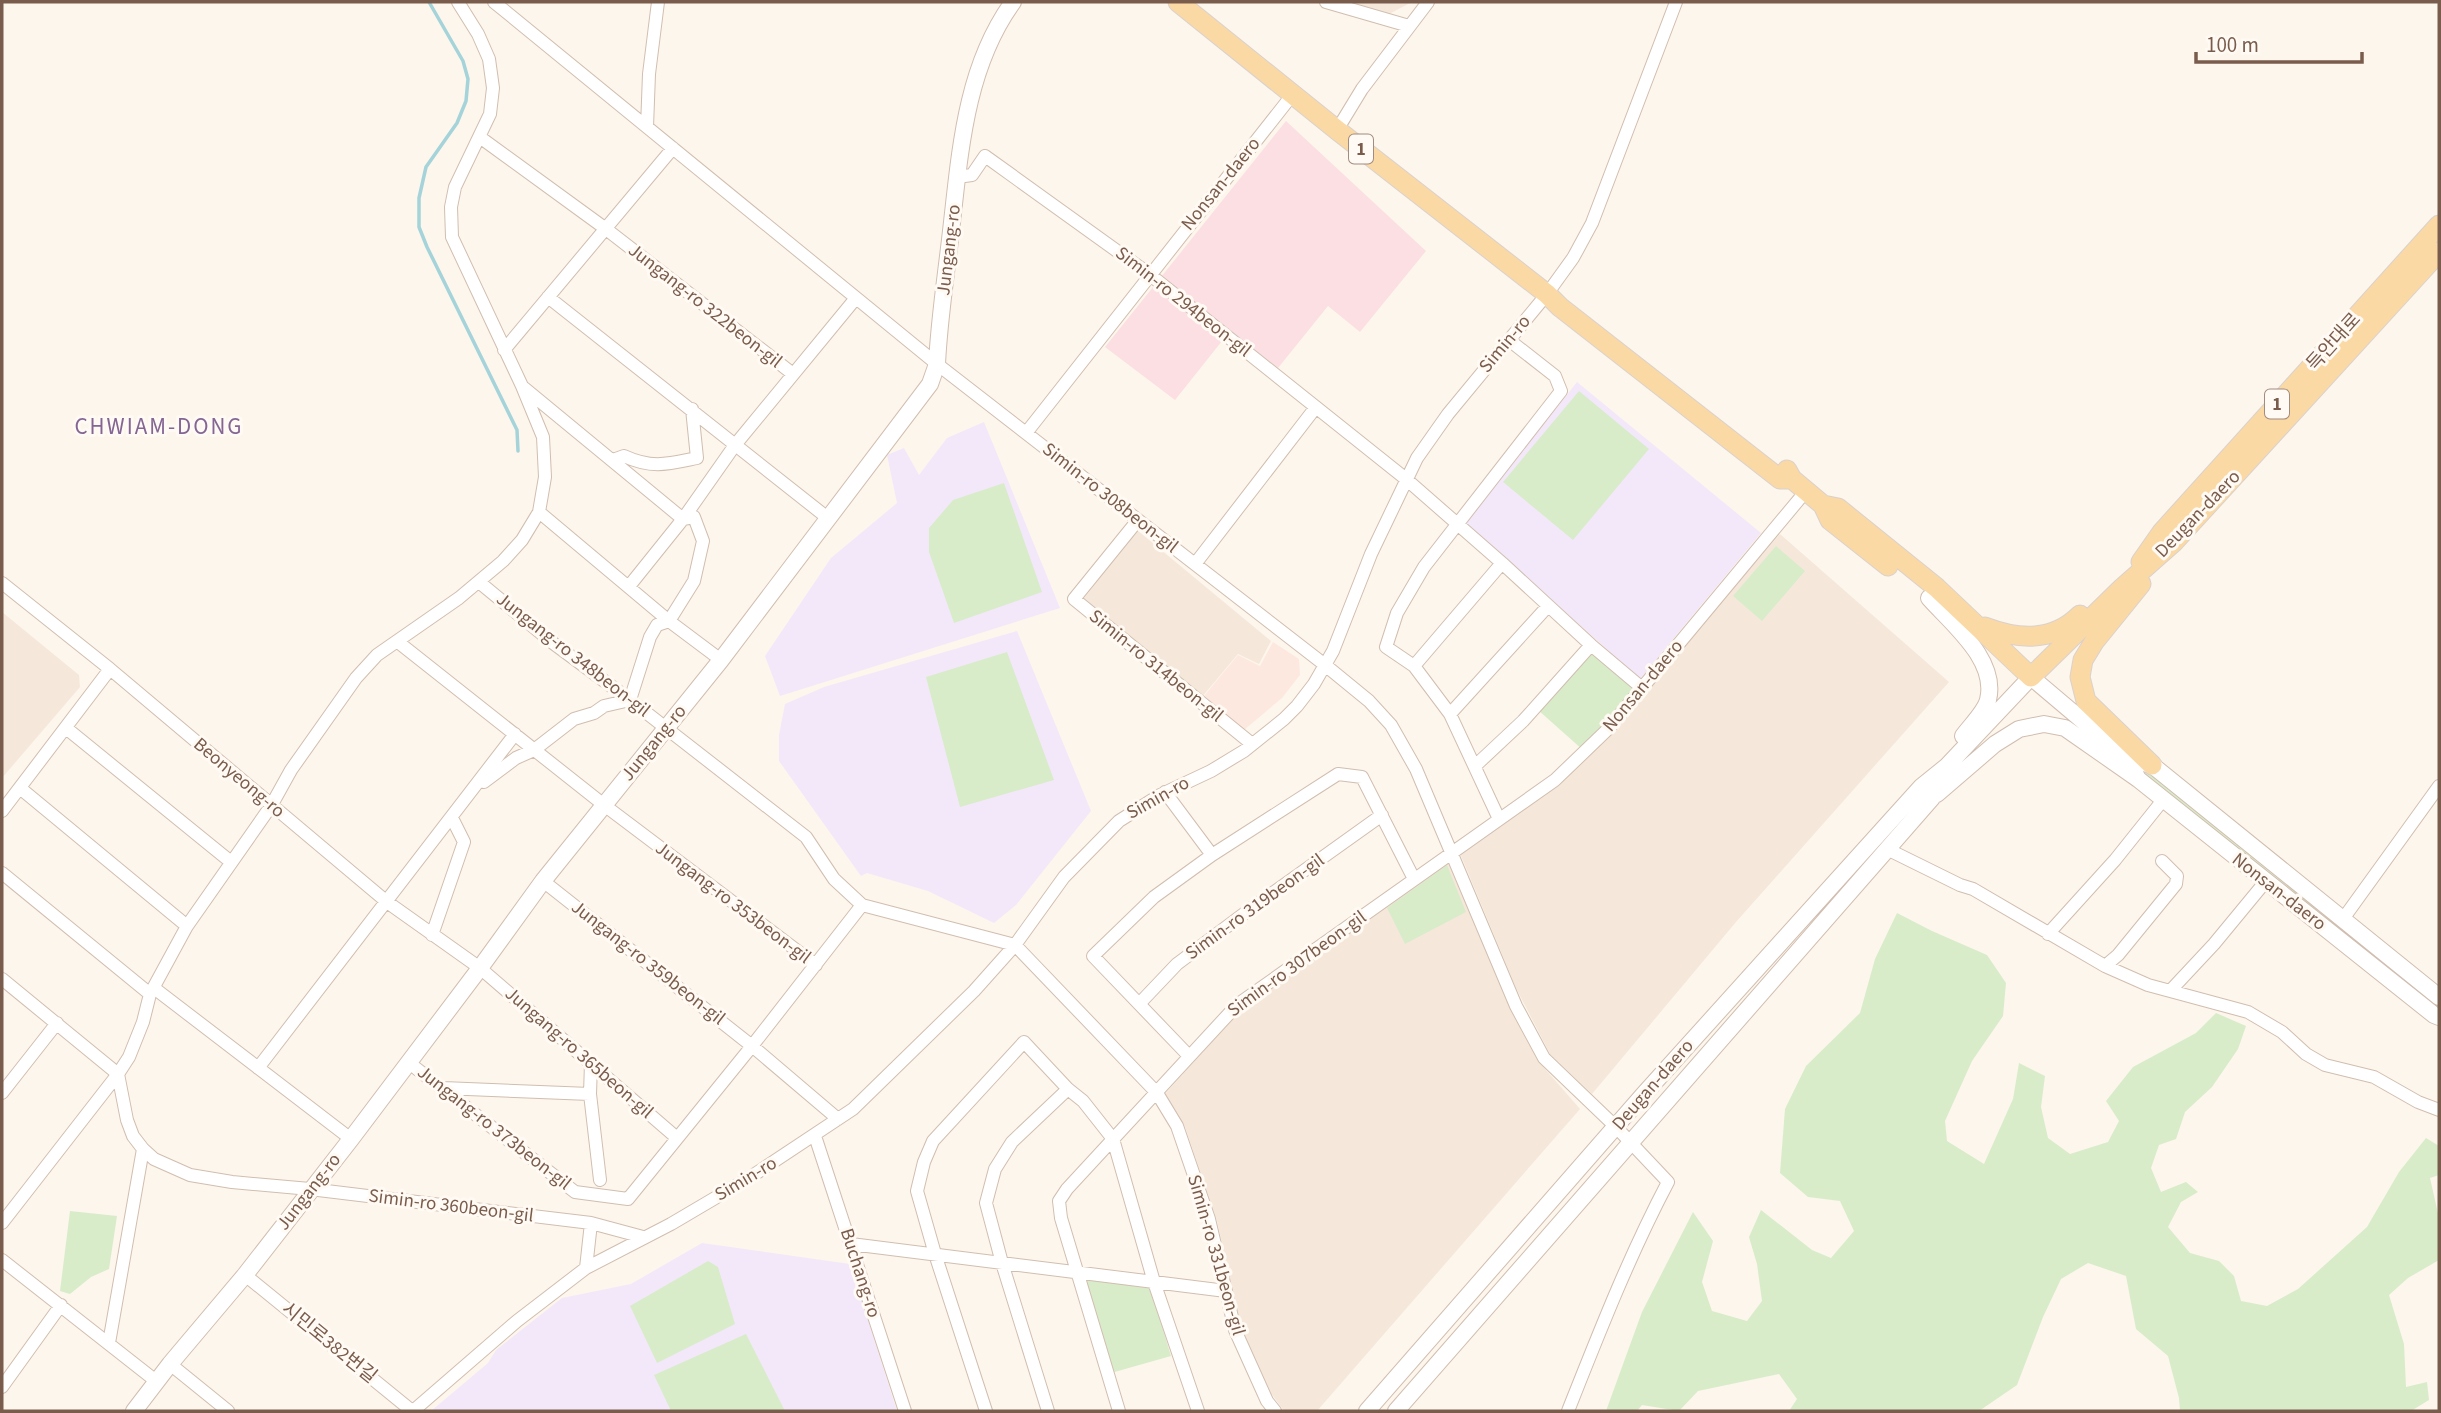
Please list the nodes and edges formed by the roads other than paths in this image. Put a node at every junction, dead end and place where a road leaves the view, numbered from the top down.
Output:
1 (458, 2) edge
2 (494, 2) edge
3 (658, 2) edge
4 (1013, 2) edge
5 (1178, 2) edge
6 (1326, 2) edge
7 (1428, 2) edge
8 (1676, 2) edge
9 (1409, 26) junction
10 (1293, 94) junction
11 (647, 127) junction
12 (1337, 130) junction
13 (481, 138) junction
14 (673, 148) junction
15 (957, 177) junction
16 (2439, 225) edge
17 (606, 229) junction
18 (2439, 253) edge
19 (1149, 274) junction
20 (1547, 294) junction
21 (548, 298) junction
22 (856, 298) junction
23 (1509, 340) junction
24 (504, 350) junction
25 (937, 364) junction
26 (793, 374) junction
27 (522, 386) junction
28 (1316, 407) junction
29 (692, 410) junction
30 (1026, 433) junction
31 (735, 444) junction
32 (613, 460) junction
33 (1406, 479) junction
34 (1799, 485) junction
35 (1823, 505) junction
36 (539, 512) junction
37 (683, 519) junction
38 (829, 519) junction
39 (1138, 520) junction
40 (1458, 525) junction
41 (2167, 538) junction
42 (1502, 563) junction
43 (1195, 564) junction
44 (479, 582) junction
45 (2, 583) edge
46 (630, 585) junction
47 (1929, 598) junction
48 (1548, 606) junction
49 (669, 621) junction
50 (1976, 624) junction
51 (398, 642) junction
52 (1591, 645) junction
53 (2003, 652) junction
54 (721, 660) junction
55 (1325, 664) junction
56 (1414, 667) junction
57 (110, 669) junction
58 (2031, 677) junction
59 (1642, 688) junction
60 (630, 700) junction
61 (1450, 714) junction
62 (65, 728) junction
63 (666, 729) junction
64 (516, 734) junction
65 (1252, 744) junction
66 (534, 750) junction
67 (2127, 759) junction
68 (1475, 765) junction
69 (2152, 765) junction
70 (2138, 779) junction
71 (2439, 786) edge
72 (19, 788) junction
73 (472, 790) junction
74 (1165, 792) junction
75 (1927, 792) junction
76 (2163, 800) junction
77 (604, 805) junction
78 (271, 806) junction
79 (2, 811) edge
80 (1382, 816) junction
81 (452, 818) junction
82 (1499, 819) junction
83 (1887, 849) junction
84 (1452, 851) junction
85 (1212, 855) junction
86 (2162, 861) dead end
87 (230, 862) junction
88 (2, 873) edge
89 (1414, 879) junction
90 (543, 881) junction
91 (2266, 881) junction
92 (387, 902) junction
93 (862, 905) junction
94 (2343, 919) junction
95 (187, 926) junction
96 (432, 934) junction
97 (2048, 934) junction
98 (1015, 945) junction
99 (816, 965) junction
100 (2105, 966) junction
101 (480, 968) junction
102 (2, 979) edge
103 (2171, 990) junction
104 (152, 991) junction
105 (2439, 997) edge
106 (1139, 1004) junction
107 (2439, 1017) edge
108 (57, 1023) junction
109 (752, 1045) junction
110 (1189, 1056) junction
111 (408, 1062) junction
112 (591, 1063) junction
113 (258, 1068) junction
114 (118, 1074) junction
115 (442, 1087) junction
116 (1068, 1089) junction
117 (2, 1093) edge
118 (1157, 1093) junction
119 (590, 1094) junction
120 (2439, 1110) edge
121 (838, 1119) junction
122 (1616, 1127) junction
123 (815, 1136) junction
124 (677, 1138) junction
125 (351, 1139) junction
126 (1113, 1139) junction
127 (1630, 1143) junction
128 (143, 1149) junction
129 (600, 1180) dead end
130 (310, 1189) junction
131 (2, 1223) edge
132 (592, 1223) junction
133 (643, 1237) junction
134 (851, 1244) junction
135 (935, 1254) junction
136 (2, 1260) edge
137 (1002, 1263) junction
138 (586, 1268) junction
139 (1076, 1271) junction
140 (245, 1275) junction
141 (1154, 1282) junction
142 (1226, 1291) junction
143 (61, 1305) junction
144 (109, 1343) junction
145 (170, 1364) junction
146 (156, 1381) junction
147 (2, 1387) edge
148 (134, 1411) edge
149 (228, 1411) edge
150 (413, 1411) edge
151 (905, 1411) edge
152 (985, 1411) edge
153 (1048, 1411) edge
154 (1119, 1411) edge
155 (1198, 1411) edge
156 (1275, 1411) edge
157 (1367, 1411) edge
158 (1396, 1411) edge
159 (1569, 1411) edge

1 - 13 street
2 - 11 street
3 - 11 street
4 - 15 street, Jungang-ro
5 - 10 main road, Nonsan-daero / 1
6 - 9 street
7 - 9 street
8 - 20 street, Simin-ro
9 - 12 street
10 - 12 main road, Nonsan-daero / 1
10 - 19 street, Nonsan-daero
11 - 14 street
12 - 20 main road, Nonsan-daero / 1
13 - 17 street, Jungang-ro 322beon-gil
13 - 24 street
14 - 17 street
14 - 22 street
15 - 19 street, Simin-ro 294beon-gil
15 - 25 street, Jungang-ro
16 - 41 main road, 득안대로 / 1
17 - 21 street
17 - 26 street, Jungang-ro 322beon-gil
18 - 41 main road, Deugan-daero / 1
19 - 28 street, Simin-ro 294beon-gil
19 - 30 street, Simin-ro 308beon-gil
20 - 23 street, Simin-ro
20 - 34 main road, Nonsan-daero / 1
21 - 24 street
21 - 29 street
22 - 25 street
22 - 26 street, Jungang-ro 322beon-gil
23 - 33 street, Simin-ro
23 - 40 street
24 - 27 street
25 - 30 street, Simin-ro 308beon-gil
25 - 38 street, Jungang-ro
26 - 31 street
27 - 32 street
27 - 36 street
28 - 33 street, Simin-ro 294beon-gil
28 - 43 street, Simin-ro 308beon-gil
29 - 31 street
29 - 32 street
30 - 39 street, Simin-ro 308beon-gil
31 - 37 street
31 - 38 street
32 - 37 street
33 - 40 street, Simin-ro 294beon-gil
33 - 55 street, Simin-ro
34 - 35 main road, Nonsan-daero / 1
34 - 59 street, Nonsan-daero
35 - 47 main road, Nonsan-daero / 1
35 - 50 main road, Nonsan-daero / 1
36 - 44 street
36 - 46 street
37 - 46 street
37 - 49 street
38 - 54 street, Jungang-ro
39 - 43 street, Simin-ro 308beon-gil
39 - 65 street, Simin-ro 314beon-gil
40 - 42 street, Simin-ro 294beon-gil
40 - 56 street
41 - 50 main road, 1
41 - 58 main road, Deugan-daero / 1
41 - 69 main road
42 - 48 street, Simin-ro 294beon-gil
42 - 56 street
43 - 55 street, Simin-ro 308beon-gil
44 - 51 street
44 - 60 street, Jungang-ro 348beon-gil
45 - 57 street, Beonyeong-ro
46 - 49 street
47 - 53 main road, Nonsan-daero / 1
47 - 75 street
48 - 52 street, Simin-ro 294beon-gil
48 - 61 street
49 - 54 street
49 - 60 street
50 - 53 main road, Nonsan-daero / 1
51 - 64 street, Jungang-ro 353beon-gil
51 - 78 street
52 - 59 street, Simin-ro 294beon-gil
52 - 68 street
53 - 58 main road, Nonsan-daero / 1
54 - 63 street, Jungang-ro
55 - 65 street, Simin-ro
55 - 84 street
56 - 61 street
57 - 62 street
57 - 78 street, Beonyeong-ro
58 - 67 street, Nonsan-daero
58 - 75 street, Deugan-daero
59 - 82 street, Nonsan-daero
60 - 63 street, Jungang-ro 348beon-gil
60 - 66 street
61 - 68 street
62 - 72 street
62 - 87 street
63 - 77 street, Jungang-ro
63 - 93 street, Jungang-ro 348beon-gil
64 - 66 street, Jungang-ro 353beon-gil
64 - 73 street
65 - 74 street, Simin-ro
66 - 73 street
66 - 77 street, Jungang-ro 353beon-gil
67 - 69 street, Nonsan-daero
67 - 70 street, Nonsan-daero
68 - 82 street
69 - 94 street, Nonsan-daero
70 - 75 street
70 - 76 street, Nonsan-daero
71 - 94 street
72 - 79 street
72 - 95 street
73 - 81 street
74 - 85 street
74 - 98 street, Simin-ro
75 - 83 street, Deugan-daero
75 - 122 street, Deugan-daero
76 - 91 street, Nonsan-daero
76 - 97 street
77 - 90 street, Jungang-ro
77 - 99 street, Jungang-ro 353beon-gil
78 - 87 street
78 - 92 street, Beonyeong-ro
80 - 85 street
80 - 89 street
80 - 106 street, Simin-ro 319beon-gil
81 - 92 street
81 - 96 street
82 - 84 street, Nonsan-daero
83 - 97 street
83 - 127 street, Deugan-daero
84 - 89 street, Simin-ro 307beon-gil
84 - 122 street
85 - 106 street
86 - 100 street
87 - 95 street
88 - 104 street
89 - 110 street, Simin-ro 307beon-gil
90 - 101 street, Jungang-ro
90 - 109 street, Jungang-ro 359beon-gil
91 - 103 street
91 - 107 street, Nonsan-daero
92 - 96 street, Beonyeong-ro
92 - 113 street
93 - 98 street
93 - 99 street
94 - 105 street, Nonsan-daero
95 - 104 street
96 - 101 street, Beonyeong-ro
97 - 100 street
98 - 118 street, Simin-ro 331beon-gil
98 - 121 street, Simin-ro
99 - 109 street, Jungang-ro 353beon-gil
100 - 103 street
101 - 111 street, Jungang-ro
101 - 112 street, Jungang-ro 365beon-gil
102 - 108 street
103 - 120 street
104 - 113 street
104 - 114 street
106 - 110 street
108 - 114 street
108 - 117 street
109 - 121 street, Jungang-ro 359beon-gil
109 - 124 street
110 - 118 street, Simin-ro 307beon-gil
111 - 115 street, Jungang-ro 373beon-gil
111 - 125 street, Jungang-ro
112 - 119 street
112 - 124 street, Jungang-ro 365beon-gil
113 - 125 street
114 - 128 street
114 - 131 street
115 - 119 street
115 - 124 street, Jungang-ro 373beon-gil
116 - 126 street
116 - 135 street
116 - 137 street
118 - 126 street, Simin-ro 307beon-gil
118 - 142 street, Simin-ro 331beon-gil
119 - 129 street
121 - 123 street, Simin-ro
122 - 127 street
122 - 157 street, Deugan-daero
123 - 133 street, Simin-ro
123 - 134 street, Buchang-ro
125 - 130 street, Jungang-ro
126 - 139 street, Simin-ro 307beon-gil
126 - 141 street
127 - 158 street, Deugan-daero
127 - 159 street
128 - 130 street, Simin-ro 360beon-gil
128 - 144 street
130 - 132 street, Simin-ro 360beon-gil
130 - 140 street, Jungang-ro
132 - 133 street, Simin-ro 360beon-gil
132 - 138 street
133 - 138 street, Simin-ro
134 - 135 street
134 - 151 street, Buchang-ro
135 - 137 street
135 - 152 street
136 - 143 street
137 - 139 street
137 - 153 street
138 - 150 street, Simin-ro
139 - 141 street
139 - 154 street
140 - 145 street, Jungang-ro
140 - 150 street, 시민로382번길
141 - 142 street
141 - 155 street
142 - 156 street, Simin-ro 331beon-gil
143 - 144 street
143 - 147 street
144 - 146 street
145 - 146 street, Jungang-ro
145 - 149 street
146 - 148 street, Jungang-ro

